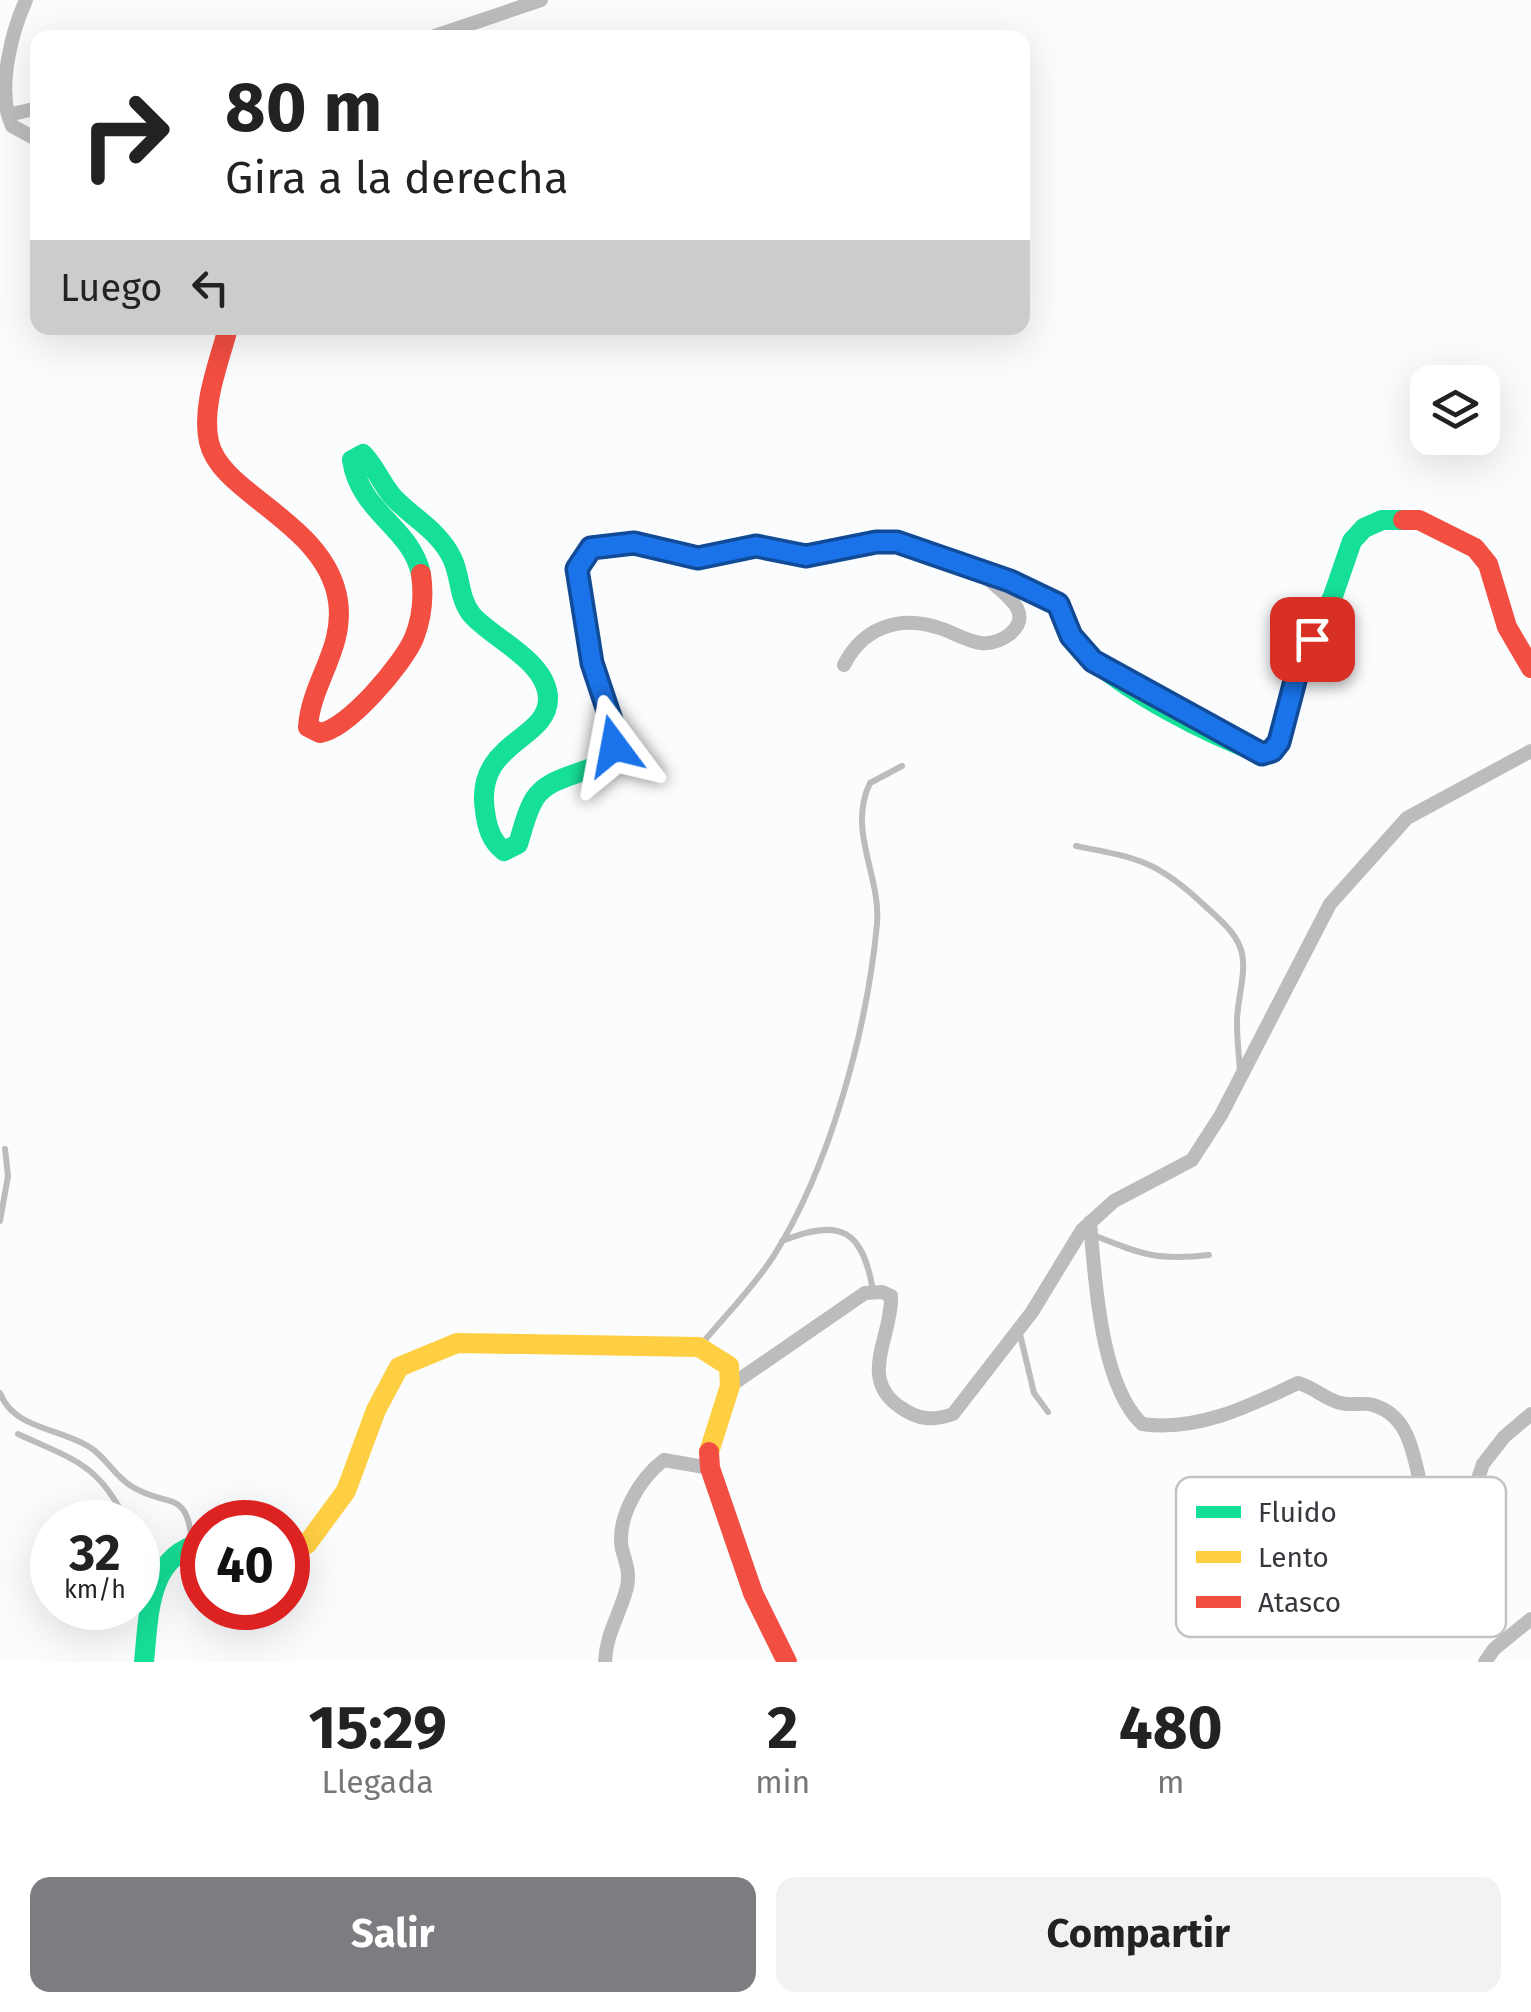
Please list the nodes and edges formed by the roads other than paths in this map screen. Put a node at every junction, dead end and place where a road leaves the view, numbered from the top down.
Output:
1 (26, 0) edge
2 (541, 0) edge
3 (453, 30) edge
4 (30, 110) edge
5 (8, 115) junction
6 (30, 136) edge
7 (226, 335) edge
8 (980, 572) junction
9 (844, 665) dead end
10 (1531, 668) edge
11 (1531, 751) edge
12 (902, 766) dead end
13 (1076, 846) dead end
14 (1240, 1077) junction
15 (6, 1149) dead end
16 (0, 1221) edge
17 (1091, 1228) junction
18 (782, 1241) junction
19 (1209, 1255) dead end
20 (873, 1292) junction
21 (1018, 1329) junction
22 (699, 1346) junction
23 (730, 1386) junction
24 (0, 1393) edge
25 (1048, 1412) dead end
26 (1531, 1414) edge
27 (18, 1434) dead end
28 (710, 1468) junction
29 (1420, 1477) edge
30 (1479, 1477) edge
31 (113, 1500) edge
32 (180, 1505) edge
33 (310, 1541) edge
34 (180, 1550) edge
35 (162, 1566) joint
36 (1531, 1619) edge
37 (144, 1662) edge
38 (605, 1662) edge
39 (787, 1662) edge
40 (1485, 1662) edge

1 - 5 street
2 - 3 street
4 - 5 street
5 - 6 street
7 - 8 street
8 - 9 street
8 - 10 street
11 - 14 street
12 - 18 lane
13 - 14 lane
14 - 17 street
15 - 16 lane
17 - 19 lane
17 - 21 street
17 - 29 street
18 - 20 lane
18 - 22 lane
20 - 21 street
20 - 23 street
21 - 25 lane
22 - 23 street
22 - 33 street
23 - 28 street
24 - 32 lane
26 - 30 street
27 - 31 lane
28 - 38 street
28 - 39 street
34 - 35 street
35 - 37 street
36 - 40 street

